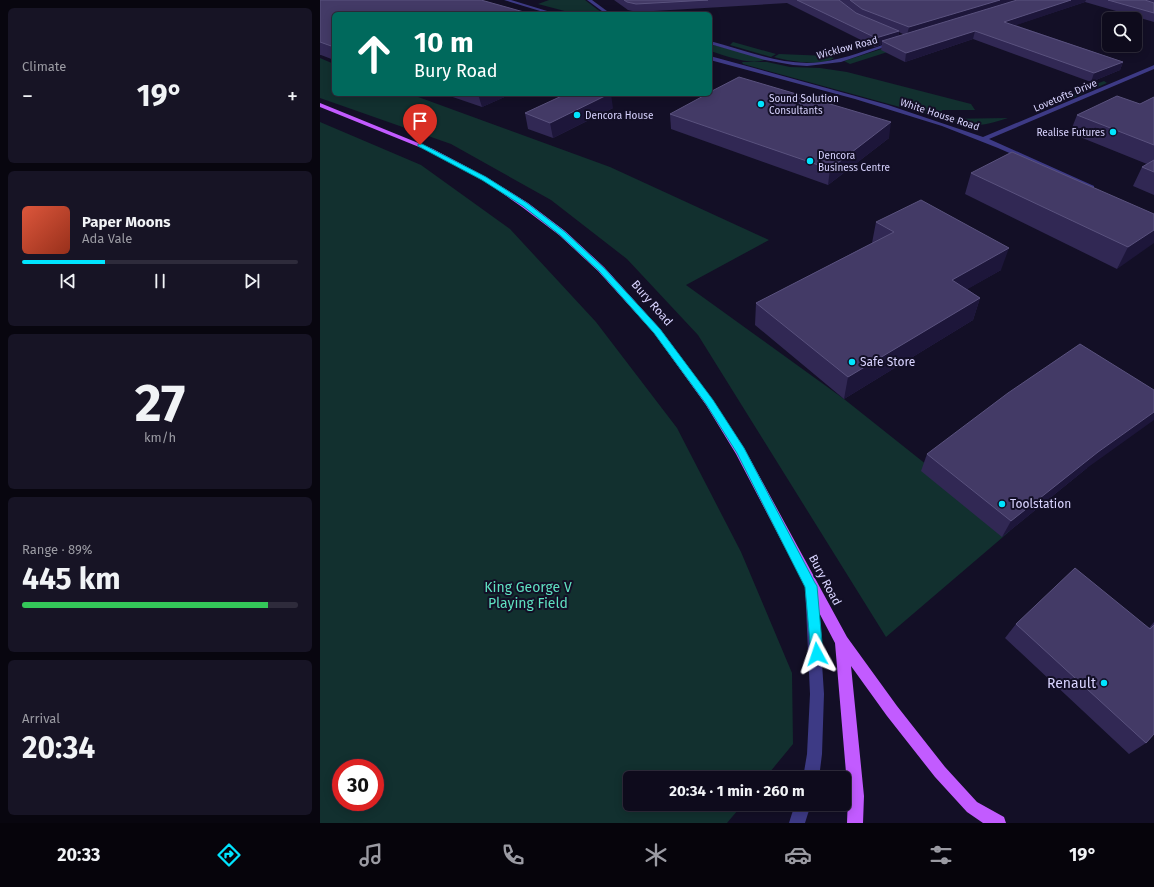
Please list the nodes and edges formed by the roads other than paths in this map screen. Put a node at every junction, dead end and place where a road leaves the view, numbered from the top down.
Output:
1 (506, 0) edge
2 (589, 0) edge
3 (548, 12) edge
4 (606, 12) edge
5 (902, 40) edge
6 (712, 43) edge
7 (712, 59) edge
8 (1154, 67) edge
9 (320, 105) edge
10 (984, 139) junction
11 (1100, 191) edge
12 (811, 586) junction
13 (842, 642) junction
14 (811, 771) edge
15 (801, 811) edge
16 (797, 823) edge
17 (855, 823) edge
18 (998, 823) edge

1 - 3 street
2 - 4 street
5 - 6 street, Wicklow Road
7 - 10 street, White House Road
8 - 10 street, Lovetofts Drive
9 - 12 main road, Bury Road
10 - 11 street, White House Road
12 - 13 main road, Bury Road
12 - 14 street
13 - 17 main road, Bury Road
13 - 18 main road, Bury Road
15 - 16 street

